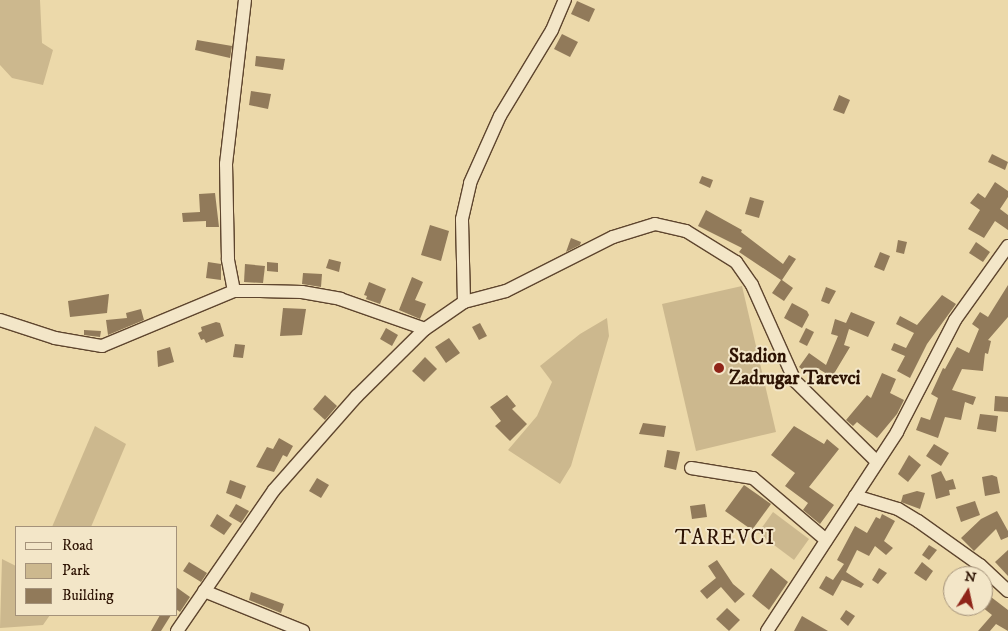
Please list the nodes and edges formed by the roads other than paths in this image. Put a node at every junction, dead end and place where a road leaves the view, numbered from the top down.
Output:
1 (245, 0) edge
2 (565, 0) edge
3 (1008, 246) edge
4 (1002, 265) edge
5 (234, 291) junction
6 (464, 302) junction
7 (0, 320) edge
8 (402, 322) junction
9 (425, 329) junction
10 (405, 349) junction
11 (878, 462) junction
12 (692, 468) dead end
13 (855, 496) junction
14 (826, 540) junction
15 (1005, 583) edge
16 (204, 591) junction
17 (178, 631) edge
18 (302, 631) edge
19 (767, 631) edge

1 - 5 street
2 - 6 street
3 - 4 street
4 - 11 street
5 - 7 street
5 - 8 street
6 - 9 street
6 - 11 street
8 - 9 street
8 - 10 street
9 - 10 street
10 - 16 street
11 - 13 street
12 - 14 street
13 - 14 street
13 - 15 street
14 - 19 street
16 - 17 street
16 - 18 street

